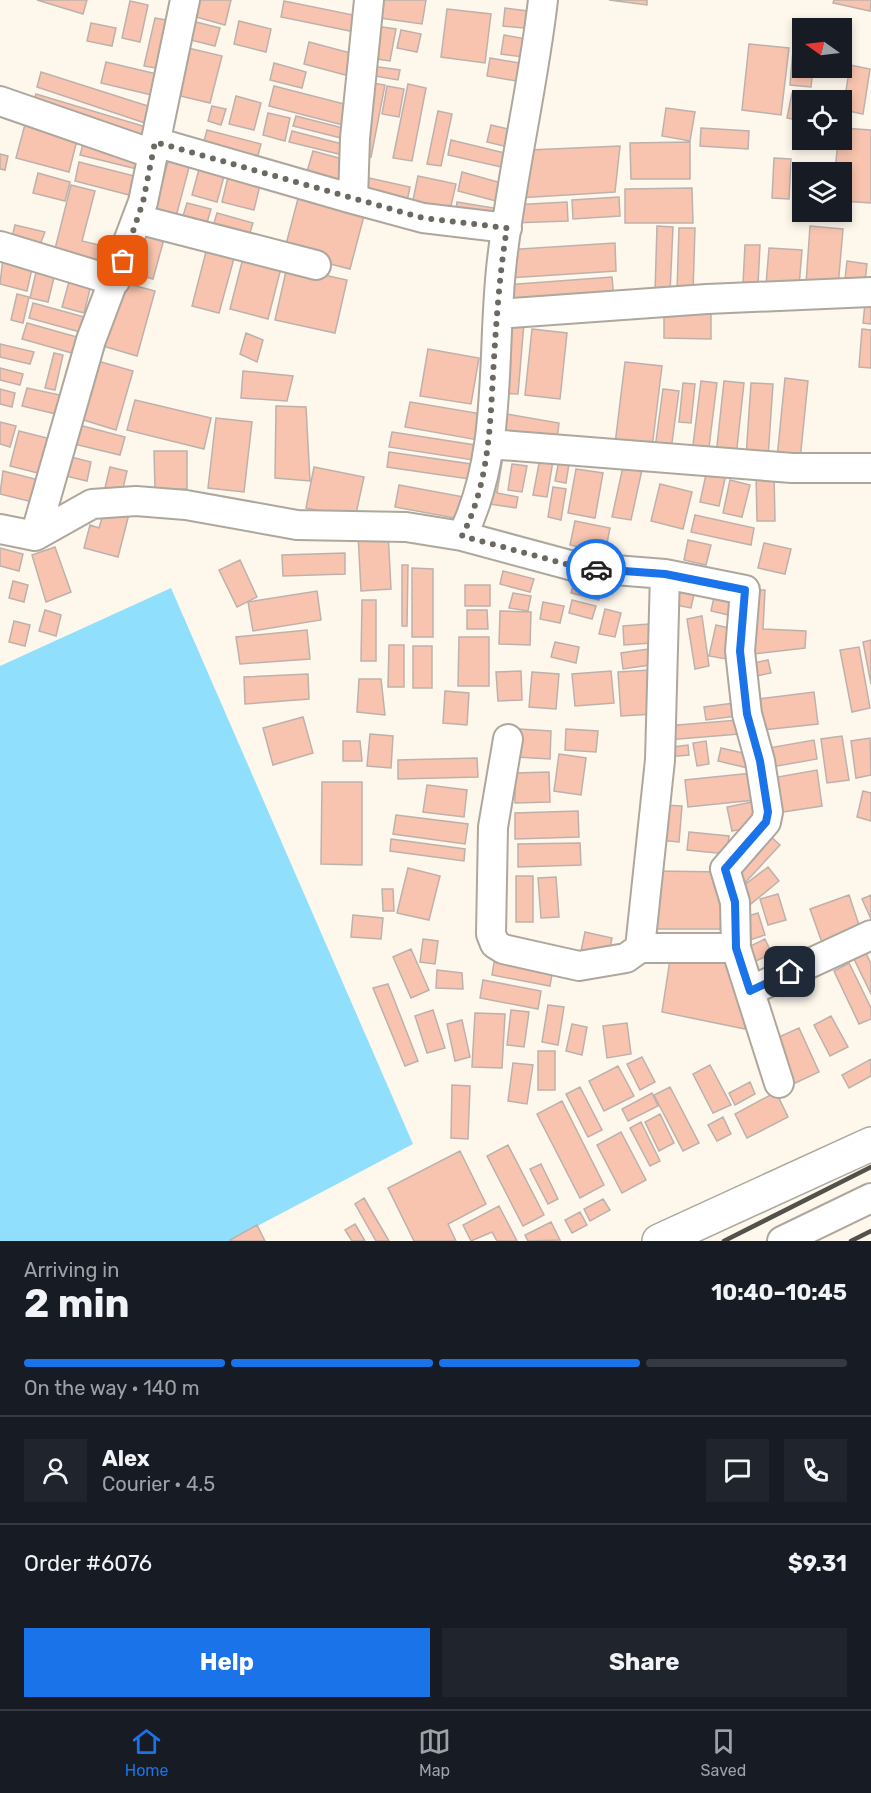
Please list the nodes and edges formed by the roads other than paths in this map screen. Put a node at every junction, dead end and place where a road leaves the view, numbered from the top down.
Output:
1 (185, 0) edge
2 (369, 0) edge
3 (543, 0) edge
4 (0, 101) edge
5 (154, 148) junction
6 (353, 199) junction
7 (137, 219) junction
8 (507, 228) junction
9 (0, 246) edge
10 (316, 266) dead end
11 (115, 281) junction
12 (871, 292) edge
13 (498, 314) junction
14 (489, 444) junction
15 (871, 468) edge
16 (0, 529) edge
17 (35, 536) junction
18 (462, 536) junction
19 (665, 574) junction
20 (508, 739) dead end
21 (871, 935) edge
22 (640, 948) junction
23 (736, 948) junction
24 (750, 991) junction
25 (780, 1083) dead end
26 (871, 1144) edge
27 (871, 1198) edge
28 (659, 1241) edge
29 (782, 1241) edge

1 - 5 street
2 - 6 street
3 - 8 street
4 - 5 street
5 - 6 street
5 - 7 street
6 - 8 street
7 - 10 street
7 - 11 street
8 - 13 street
9 - 11 street
11 - 17 street
12 - 13 street
13 - 14 street
14 - 15 street
14 - 18 street
16 - 17 street
17 - 18 street
18 - 19 street
19 - 22 street
19 - 23 street
20 - 22 street
21 - 24 street
22 - 23 street
23 - 24 street
24 - 25 street
26 - 28 street
27 - 29 street

